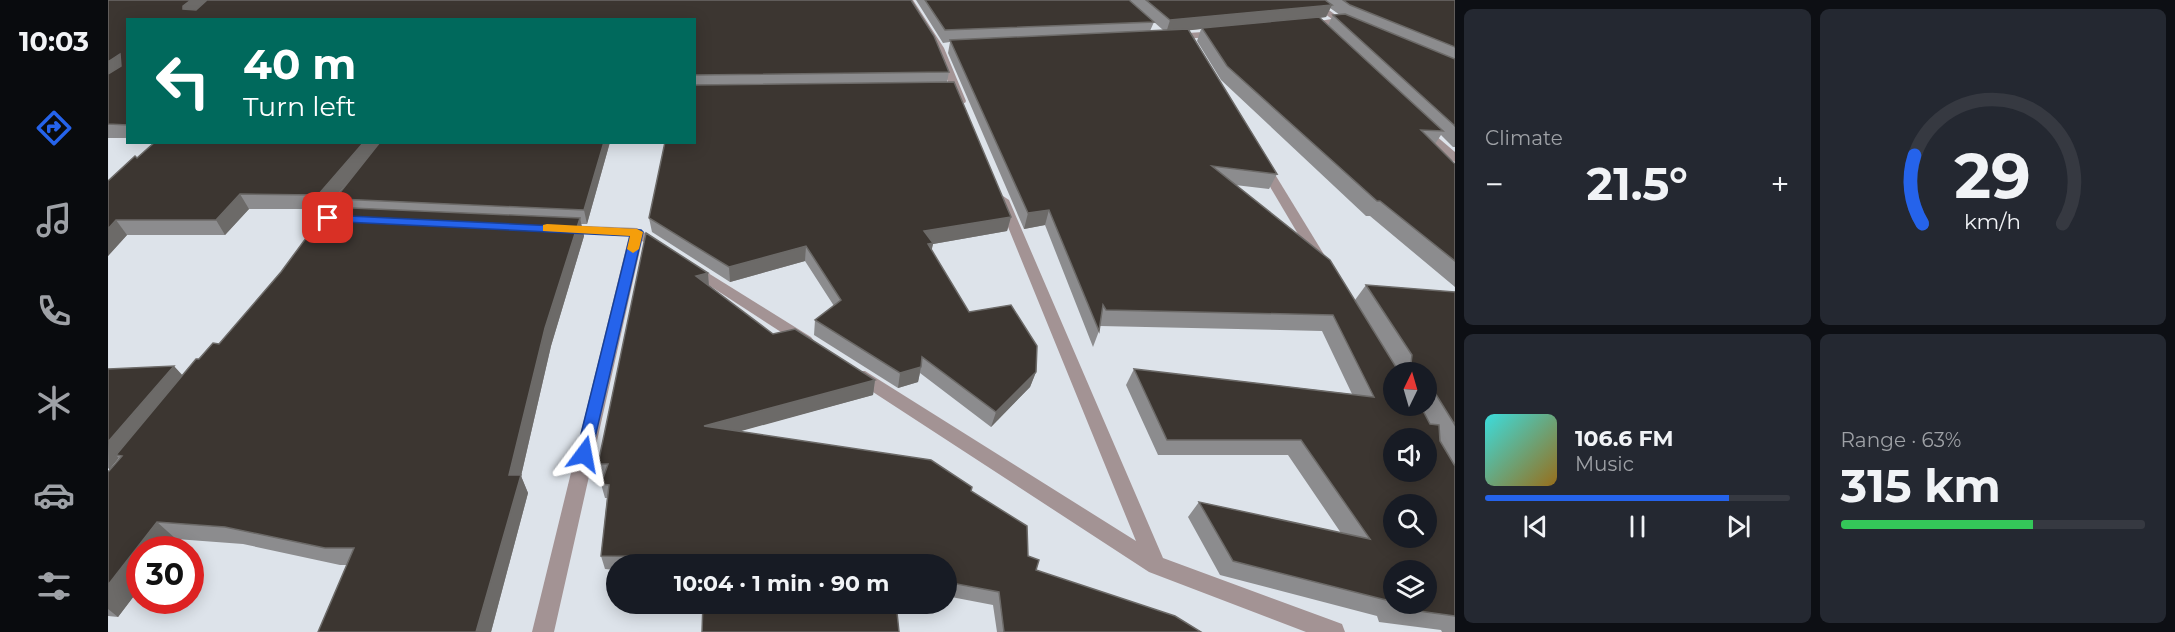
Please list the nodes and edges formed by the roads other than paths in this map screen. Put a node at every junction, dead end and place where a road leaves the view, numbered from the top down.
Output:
1 (909, 0) edge
2 (1309, 0) edge
3 (1340, 21) junction
4 (1315, 24) junction
5 (1350, 25) edge
6 (1303, 26) edge
7 (1234, 32) edge
8 (1163, 38) edge
9 (1332, 40) edge
10 (966, 112) edge
11 (1414, 119) edge
12 (1254, 149) edge
13 (1455, 158) edge
14 (998, 190) edge
15 (542, 228) edge
16 (637, 232) junction
17 (1327, 271) edge
18 (817, 348) edge
19 (847, 367) edge
20 (1156, 565) junction
21 (543, 632) edge
22 (1334, 632) edge

1 - 10 street
2 - 3 street
3 - 4 street
3 - 5 street
4 - 6 street
4 - 9 street
7 - 8 street
11 - 13 street
12 - 17 street
14 - 20 street
15 - 16 street
16 - 18 street
16 - 21 street
19 - 20 street
20 - 22 street

